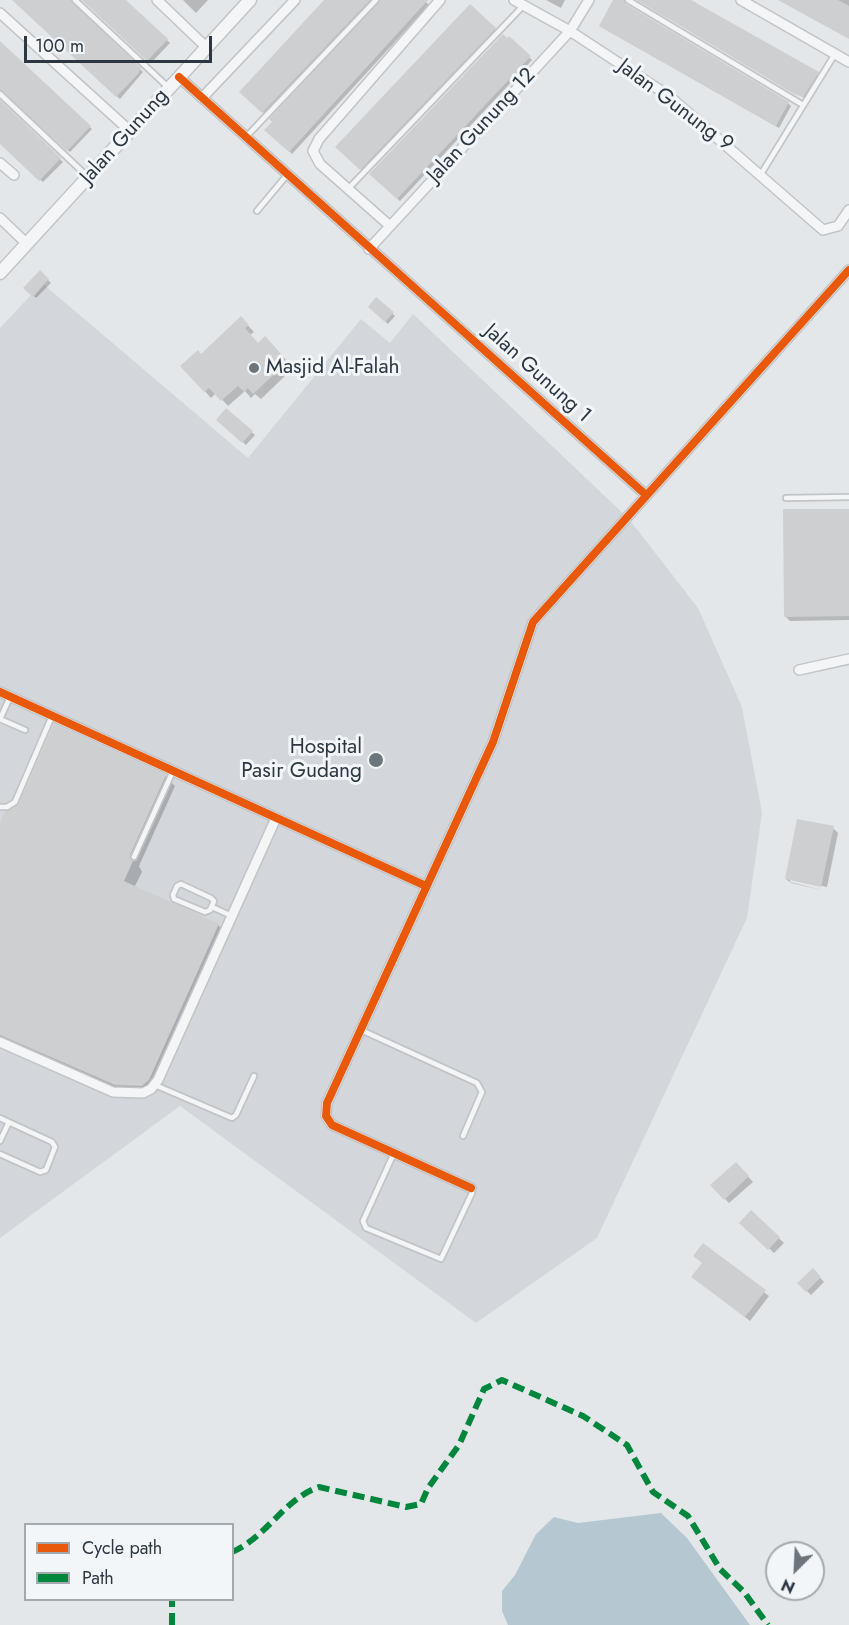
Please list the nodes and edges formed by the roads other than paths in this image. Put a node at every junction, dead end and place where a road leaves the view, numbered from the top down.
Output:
1 (75, 0) edge
2 (157, 0) edge
3 (250, 0) edge
4 (295, 0) edge
5 (375, 0) edge
6 (440, 0) edge
7 (514, 0) edge
8 (589, 0) edge
9 (628, 0) edge
10 (741, 0) edge
11 (524, 5) junction
12 (0, 13) edge
13 (570, 31) junction
14 (206, 47) junction
15 (835, 54) junction
16 (849, 62) edge
17 (179, 77) junction
18 (169, 88) junction
19 (0, 94) edge
20 (202, 98) junction
21 (803, 105) junction
22 (130, 131) junction
23 (246, 137) junction
24 (0, 163) edge
25 (761, 174) junction
26 (287, 175) junction
27 (14, 176) dead end
28 (88, 177) junction
29 (348, 189) junction
30 (257, 210) dead end
31 (849, 210) edge
32 (0, 218) edge
33 (390, 226) junction
34 (27, 244) junction
35 (369, 249) junction
36 (849, 270) edge
37 (0, 273) edge
38 (646, 495) junction
39 (849, 497) edge
40 (786, 498) dead end
41 (849, 659) edge
42 (799, 670) dead end
43 (0, 692) edge
44 (10, 697) junction
45 (52, 716) junction
46 (0, 719) edge
47 (25, 730) dead end
48 (173, 771) junction
49 (0, 807) edge
50 (276, 818) junction
51 (134, 857) dead end
52 (426, 886) junction
53 (212, 907) junction
54 (232, 916) junction
55 (361, 1029) junction
56 (0, 1042) edge
57 (254, 1076) dead end
58 (155, 1085) junction
59 (0, 1118) edge
60 (9, 1122) junction
61 (463, 1136) dead end
62 (0, 1141) edge
63 (394, 1153) junction
64 (0, 1154) edge
65 (471, 1188) joint

1 - 18 lane
2 - 14 street
3 - 14 street, Jalan Gunung
4 - 20 street
5 - 23 lane
6 - 29 street
7 - 11 street, Jalan Gunung 9
8 - 13 street, Jalan Gunung 12
9 - 21 lane
10 - 15 street
11 - 13 street, Jalan Gunung 9
11 - 29 lane
12 - 22 street
13 - 25 street, Jalan Gunung 9
13 - 33 street, Jalan Gunung 12
14 - 17 street, Jalan Gunung
15 - 16 street
15 - 21 lane
17 - 18 street, Jalan Gunung
17 - 20 street, Jalan Gunung 1
18 - 22 street, Jalan Gunung
19 - 28 lane
20 - 23 street, Jalan Gunung 1
21 - 25 lane
22 - 28 street, Jalan Gunung
23 - 26 street, Jalan Gunung 1
24 - 27 street
25 - 31 street, Jalan Gunung 9
26 - 30 lane
26 - 35 street, Jalan Gunung 1
28 - 34 street, Jalan Gunung
29 - 33 street
32 - 34 street
33 - 35 street, Jalan Gunung 12
34 - 37 street, Jalan Gunung
35 - 38 street, Jalan Gunung 1
36 - 38 street
38 - 52 street
39 - 40 lane
41 - 42 street
43 - 44 street
44 - 45 street
44 - 46 lane
45 - 48 street
45 - 49 lane
46 - 47 lane
48 - 50 street
48 - 51 lane
50 - 52 street
50 - 54 street
52 - 55 street
53 - 53 lane
53 - 54 lane
54 - 58 street
55 - 61 lane
55 - 63 street
56 - 58 street
57 - 58 lane
59 - 60 lane
60 - 62 lane
60 - 64 lane
63 - 65 street
63 - 65 lane

